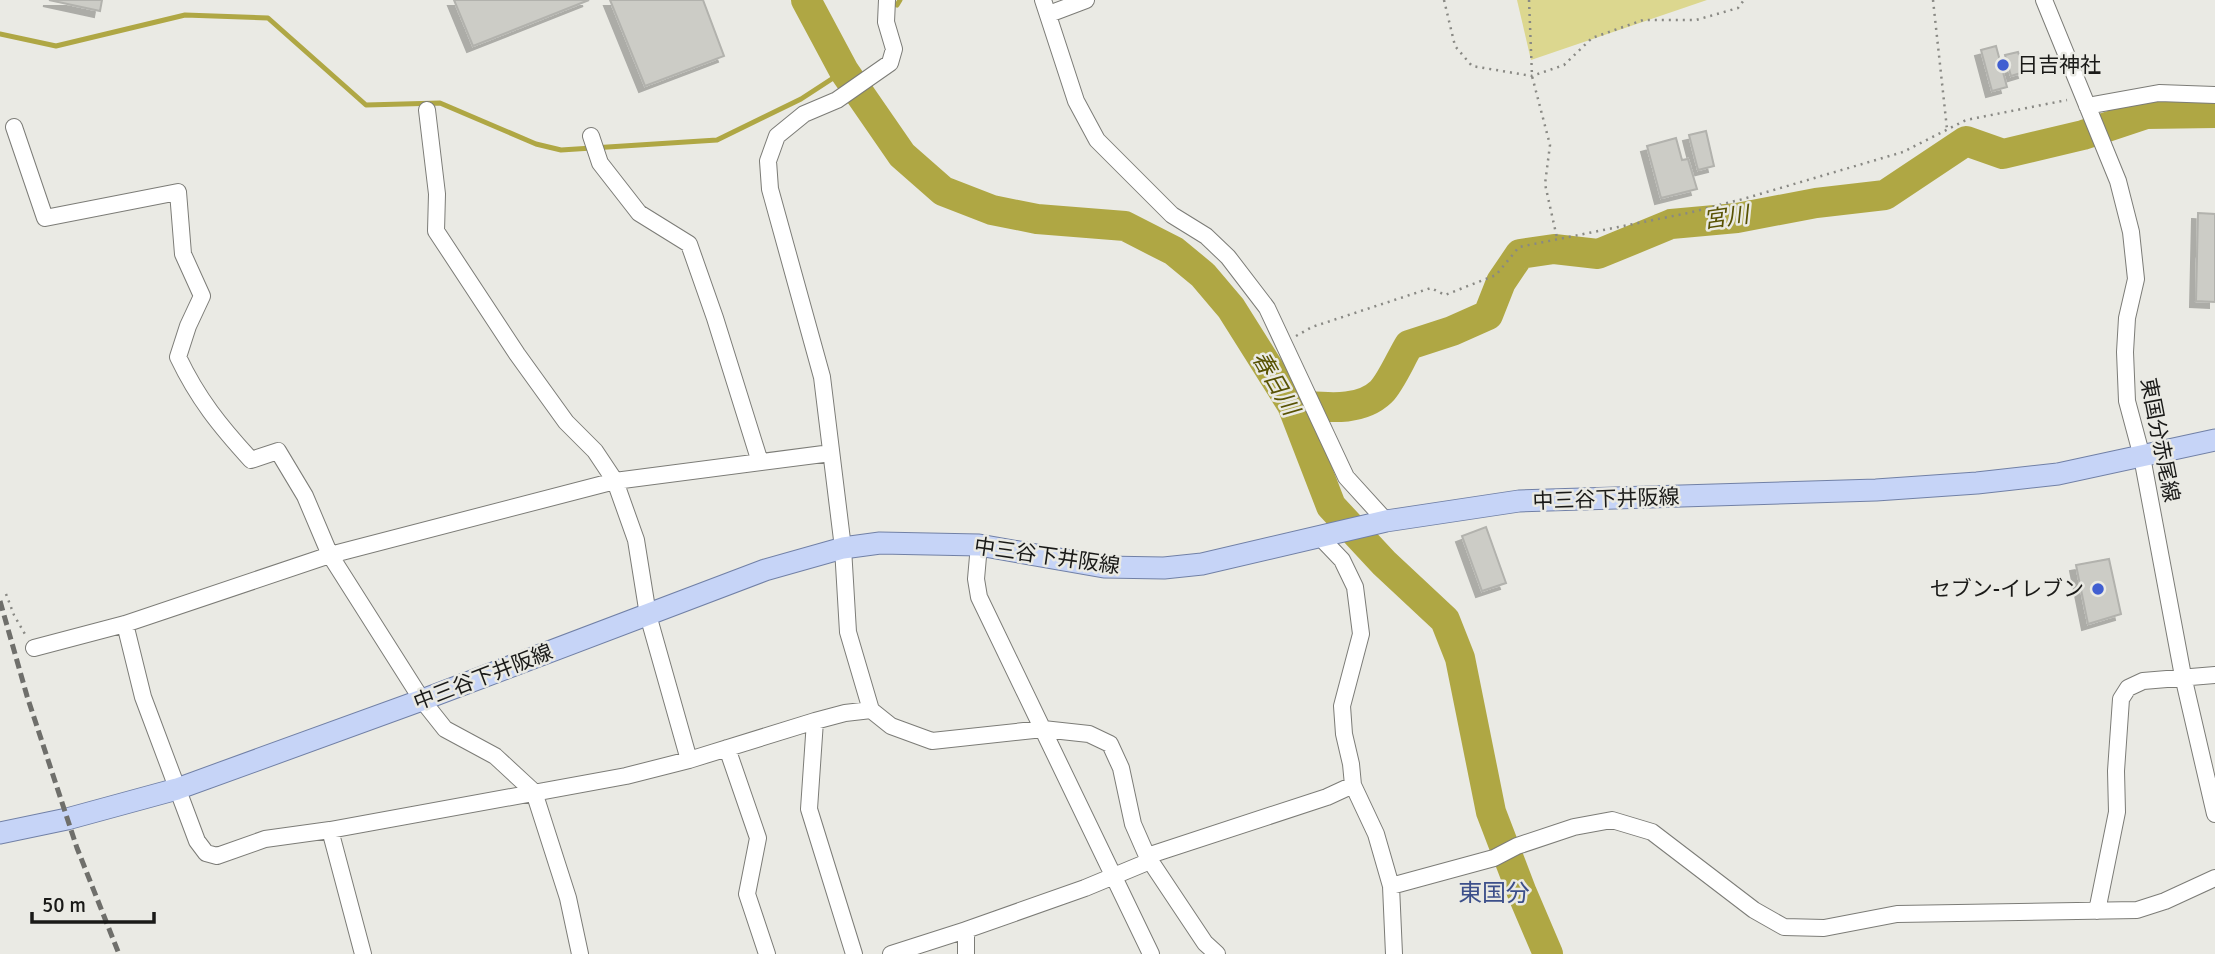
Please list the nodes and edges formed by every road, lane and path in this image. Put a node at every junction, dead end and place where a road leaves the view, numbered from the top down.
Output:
1 (887, 0) edge
2 (1086, 0) edge
3 (1444, 0) edge
4 (1529, 0) edge
5 (1744, 0) edge
6 (1933, 0) edge
7 (2044, 0) edge
8 (1046, 7) edge
9 (1532, 76) junction
10 (2215, 95) edge
11 (2087, 107) junction
12 (427, 110) dead end
13 (14, 127) dead end
14 (1947, 130) junction
15 (591, 136) dead end
16 (1557, 238) junction
17 (1284, 342) junction
18 (2215, 440) edge
19 (831, 453) junction
20 (2142, 457) junction
21 (760, 462) junction
22 (615, 481) junction
23 (1380, 523) junction
24 (1322, 536) junction
25 (979, 545) junction
26 (843, 548) junction
27 (330, 555) junction
28 (6, 594) dead end
29 (648, 615) junction
30 (125, 624) junction
31 (34, 648) joint
32 (2215, 675) edge
33 (2183, 676) junction
34 (422, 700) junction
35 (871, 710) junction
36 (815, 721) junction
37 (1043, 729) junction
38 (727, 748) junction
39 (689, 760) junction
40 (1353, 785) junction
41 (177, 789) junction
42 (534, 792) junction
43 (2215, 814) edge
44 (330, 830) junction
45 (0, 833) edge
46 (1149, 858) junction
47 (1114, 874) junction
48 (2215, 878) edge
49 (1391, 886) junction
50 (2097, 911) junction
51 (966, 930) junction
52 (363, 954) edge
53 (580, 954) edge
54 (767, 954) edge
55 (854, 954) edge
56 (891, 954) edge
57 (967, 954) edge
58 (1151, 954) edge
59 (1217, 954) edge
60 (1394, 954) edge

1 - 19 street
2 - 8 street
3 - 9 path
4 - 9 path
5 - 9 path
6 - 14 path
7 - 11 street, 東国分赤尾線
8 - 17 street
9 - 16 path
10 - 11 street
11 - 14 path
11 - 20 street, 東国分赤尾線
12 - 22 street
13 - 27 street
14 - 16 path
15 - 21 street
16 - 17 path
17 - 23 street
18 - 20 main road, 中三谷下井阪線
19 - 21 street
19 - 26 street
20 - 23 main road, 中三谷下井阪線
20 - 33 street, 東国分赤尾線
21 - 22 street
22 - 27 street
22 - 29 street
23 - 24 main road, 中三谷下井阪線
24 - 25 main road, 中三谷下井阪線
24 - 40 street
25 - 26 main road, 中三谷下井阪線
25 - 37 street
26 - 29 main road, 中三谷下井阪線
26 - 35 street
27 - 30 street
27 - 34 street
28 - 31 path
29 - 34 main road, 中三谷下井阪線
29 - 39 street
30 - 31 street
30 - 41 street
32 - 33 street
33 - 43 street, 東国分赤尾線
33 - 50 street
34 - 41 main road, 中三谷下井阪線
34 - 42 street
35 - 36 street
35 - 37 street
36 - 38 street
36 - 55 street
37 - 46 street
37 - 47 street
38 - 39 street
38 - 54 street
39 - 42 street
40 - 46 street
40 - 49 street
41 - 44 street
41 - 45 main road, 中三谷下井阪線
42 - 44 street
42 - 53 street
44 - 52 street
46 - 47 street
46 - 59 street
47 - 51 street
47 - 58 street
48 - 50 street
49 - 50 street
49 - 60 street
51 - 56 street
51 - 57 street

